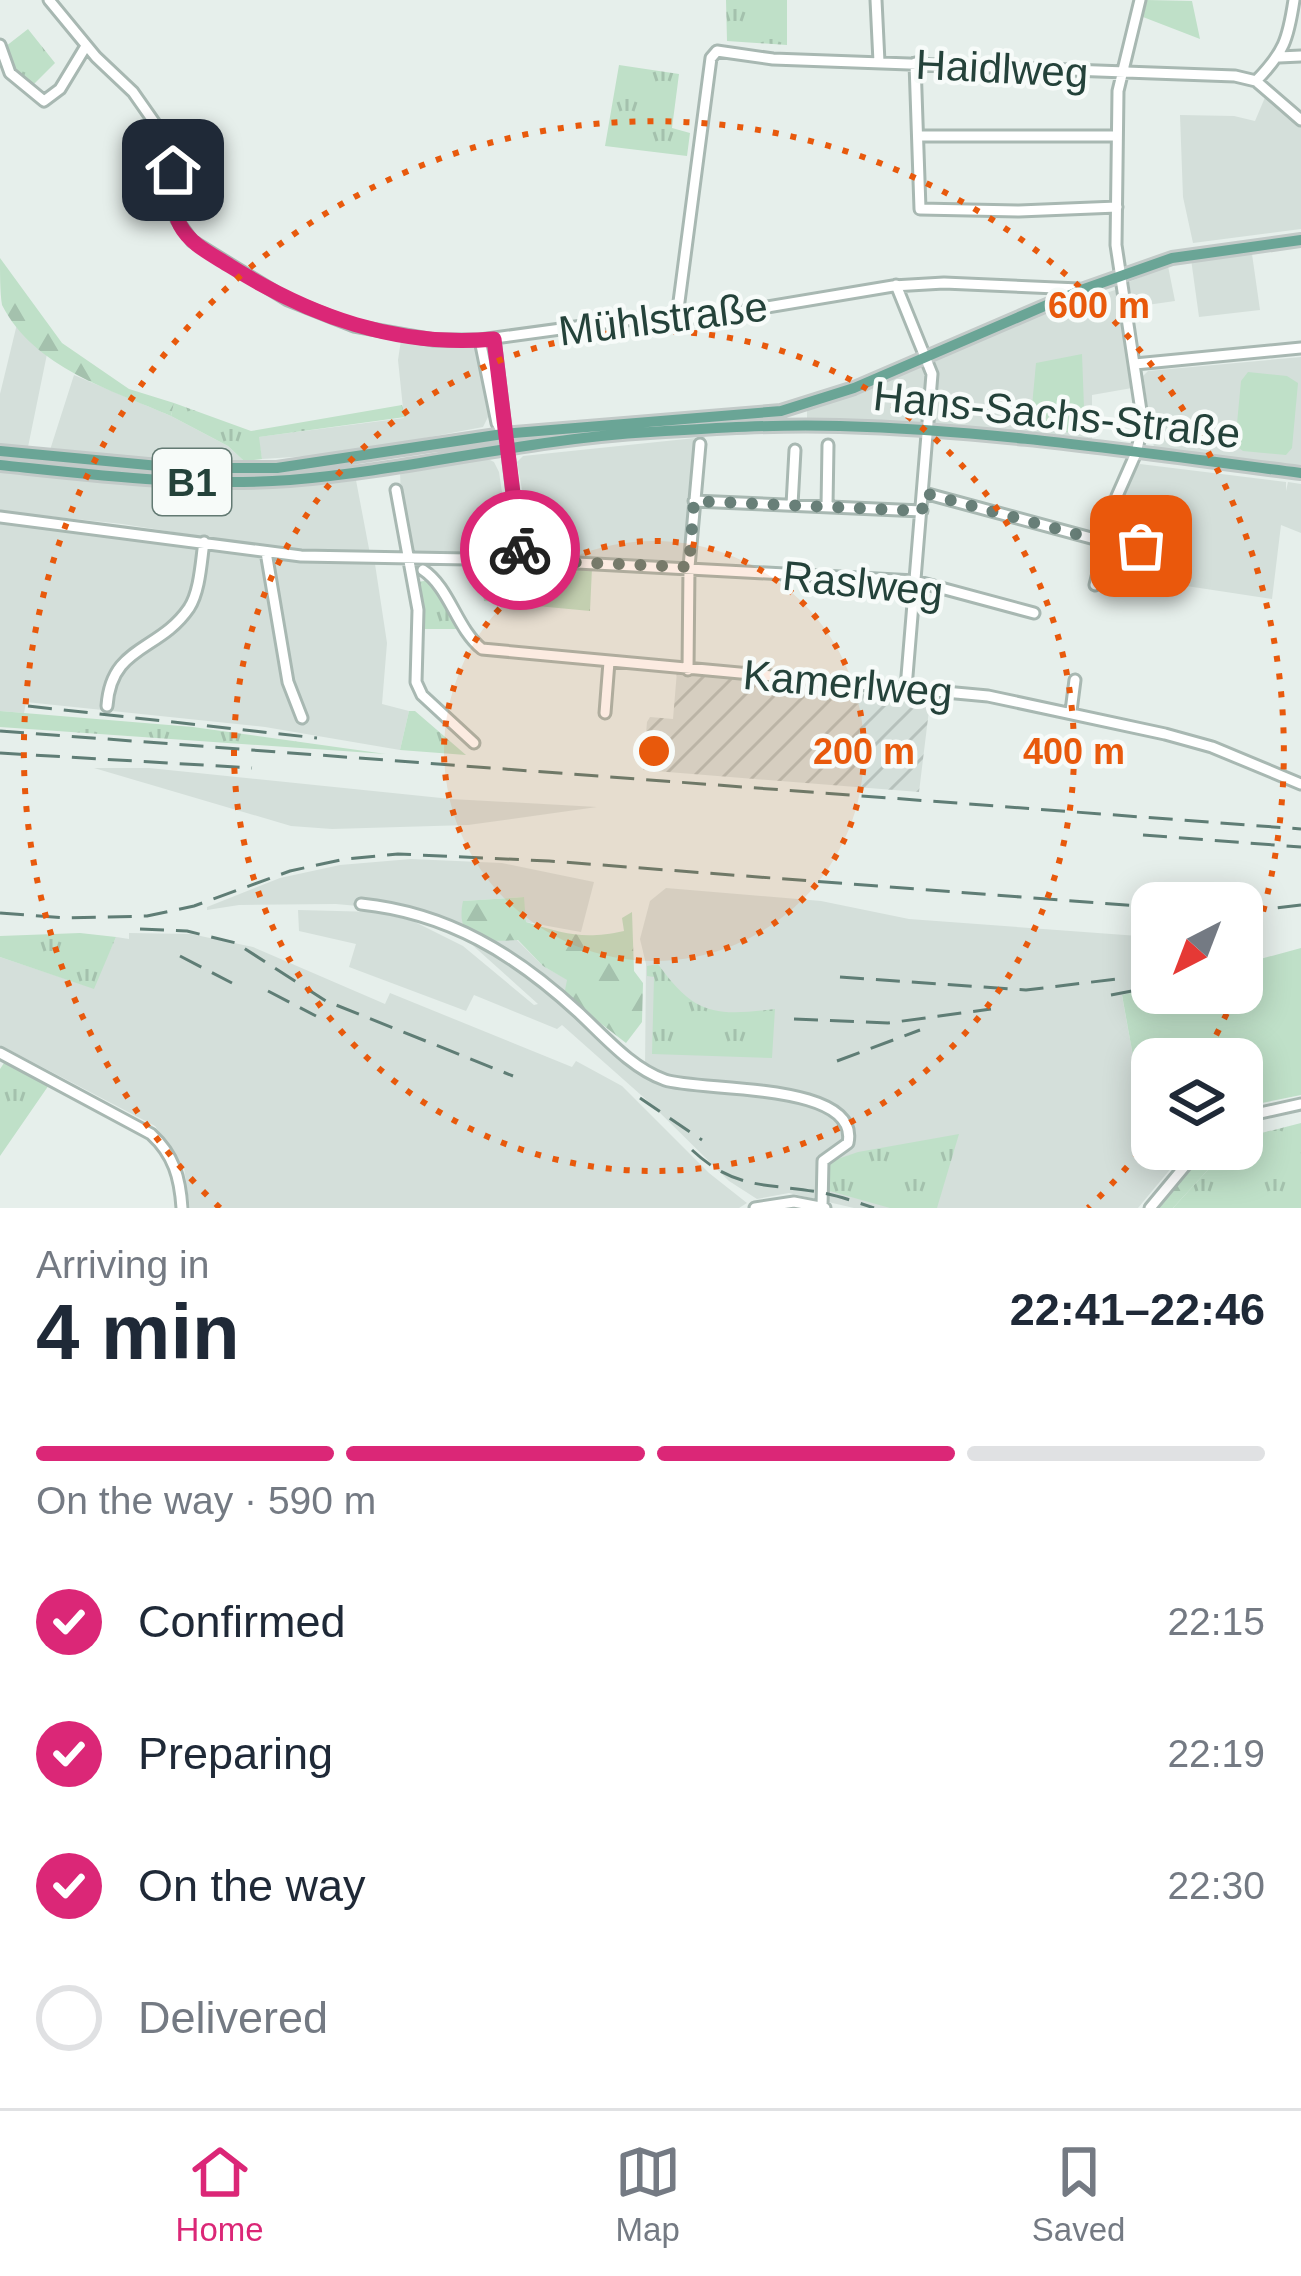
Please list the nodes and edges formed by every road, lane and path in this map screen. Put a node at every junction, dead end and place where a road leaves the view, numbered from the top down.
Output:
1 (50, 0) edge
2 (876, 0) edge
3 (1140, 0) edge
4 (1294, 0) edge
5 (0, 45) edge
6 (86, 46) junction
7 (1301, 56) edge
8 (1279, 57) junction
9 (879, 62) junction
10 (915, 63) junction
11 (1120, 74) junction
12 (1256, 81) junction
13 (1301, 120) edge
14 (918, 136) junction
15 (1117, 136) junction
16 (1117, 207) junction
17 (1301, 240) edge
18 (1123, 274) junction
19 (896, 285) junction
20 (1084, 289) junction
21 (677, 317) junction
22 (494, 339) junction
23 (480, 340) junction
24 (1301, 348) edge
25 (928, 357) junction
26 (1135, 364) junction
27 (929, 431) junction
28 (504, 440) junction
29 (700, 444) dead end
30 (828, 446) dead end
31 (795, 450) dead end
32 (0, 451) edge
33 (1136, 453) junction
34 (0, 465) edge
35 (1301, 473) edge
36 (396, 490) dead end
37 (924, 493) junction
38 (694, 501) junction
39 (793, 505) junction
40 (827, 506) junction
41 (922, 511) junction
42 (0, 517) edge
43 (204, 542) junction
44 (1106, 542) junction
45 (1154, 548) dead end
46 (266, 552) junction
47 (408, 558) junction
48 (521, 560) junction
49 (689, 567) junction
50 (424, 570) dead end
51 (915, 581) junction
52 (1095, 585) dead end
53 (1034, 614) dead end
54 (608, 662) junction
55 (688, 670) junction
56 (1076, 680) dead end
57 (906, 688) junction
58 (107, 706) dead end
59 (1071, 711) junction
60 (604, 713) dead end
61 (302, 718) dead end
62 (474, 742) dead end
63 (1301, 784) edge
64 (361, 904) dead end
65 (0, 1054) edge
66 (1301, 1104) edge
67 (1263, 1112) edge
68 (1181, 1170) edge
69 (182, 1208) edge
70 (755, 1208) edge
71 (824, 1208) edge
72 (1150, 1208) edge

1 - 6 street, Mühlstraße
2 - 9 street
3 - 11 street
4 - 8 street
5 - 6 street
6 - 23 street, Mühlstraße
7 - 8 street
8 - 12 street
9 - 10 street, Haidlweg
9 - 21 street, Haidlweg
10 - 11 street, Haidlweg
10 - 14 street
11 - 12 street, Haidlweg
11 - 15 street
12 - 13 street
14 - 15 street
14 - 16 street
15 - 16 street
16 - 18 street
17 - 18 main road, B1
18 - 20 main road, B1
18 - 26 street
19 - 20 street, Mühlstraße
19 - 21 street, Mühlstraße
19 - 25 street
20 - 25 main road, B1
21 - 22 street, Mühlstraße
22 - 23 street, Mühlstraße
22 - 28 street
23 - 28 street
24 - 26 street
25 - 27 street
25 - 28 main road, B1
26 - 33 street
27 - 28 main road, Hans-Sachs-Straße / B1
27 - 33 main road, Hans-Sachs-Straße
27 - 37 street
28 - 32 main road, B1
28 - 34 main road, B1
28 - 48 street
29 - 38 street
30 - 40 street
31 - 39 street
33 - 35 main road, Hans-Sachs-Straße
33 - 44 street
36 - 47 street
37 - 41 street
37 - 44 street
38 - 39 street
38 - 49 street
39 - 40 street
40 - 41 street
41 - 51 street
42 - 43 street, Raslweg
43 - 46 street, Raslweg
43 - 58 street
44 - 45 street
44 - 52 street
46 - 47 street, Raslweg
46 - 61 street
47 - 48 street, Raslweg
47 - 62 street
48 - 49 street, Raslweg
49 - 51 street, Raslweg
49 - 55 street
50 - 54 street, Kamerlweg
51 - 53 street, Raslweg
51 - 57 street
54 - 55 street, Kamerlweg
54 - 60 street
55 - 57 street, Kamerlweg
56 - 59 street
57 - 59 street, Kamerlweg
59 - 63 street, Kamerlweg
64 - 71 street
65 - 69 street
66 - 67 street
68 - 72 street
70 - 71 street

